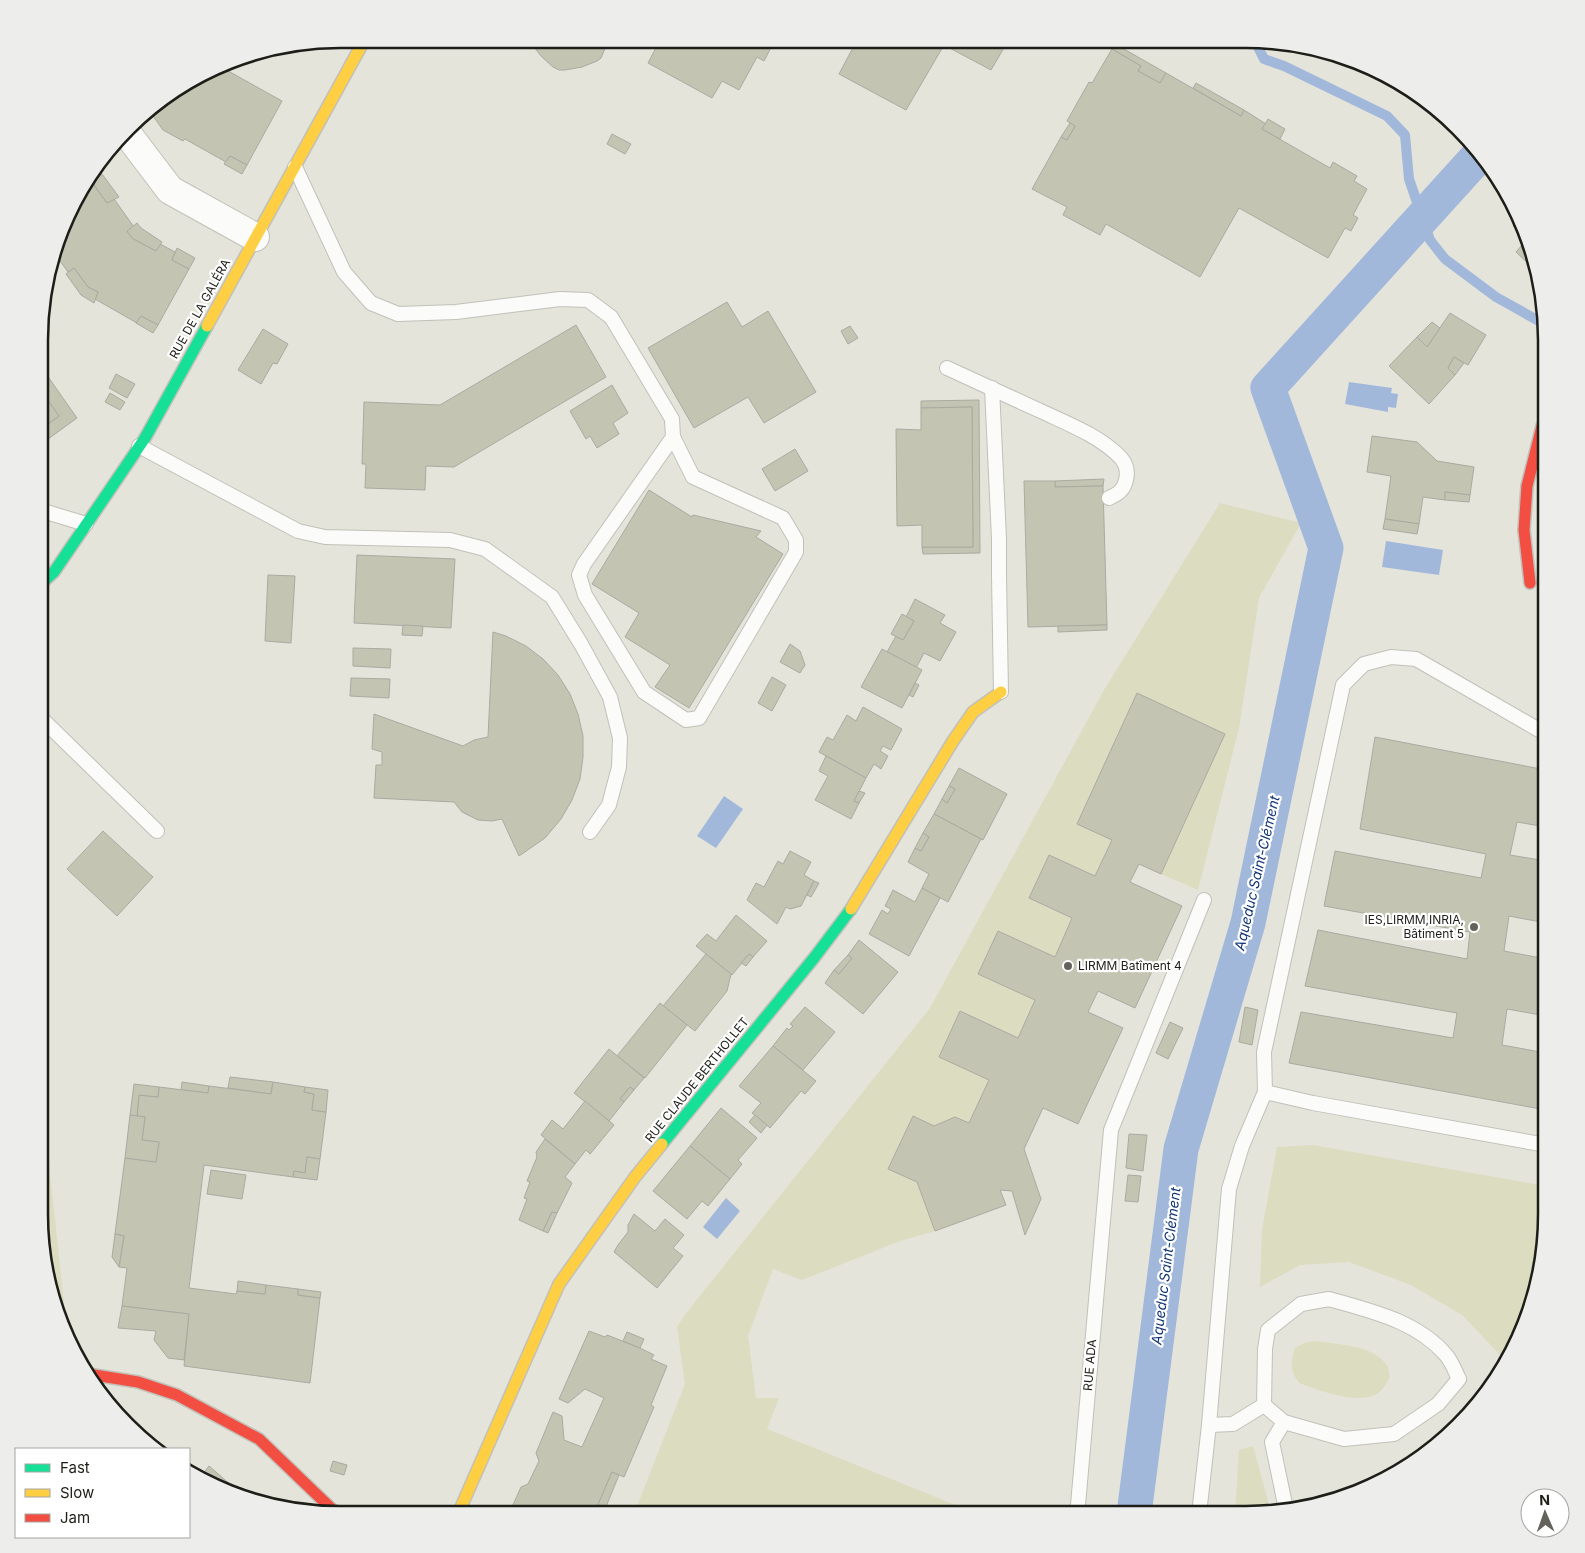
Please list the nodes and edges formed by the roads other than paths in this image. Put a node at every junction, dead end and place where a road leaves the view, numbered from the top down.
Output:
1 (360, 48) edge
2 (130, 137) edge
3 (295, 167) junction
4 (256, 238) junction
5 (947, 368) dead end
6 (992, 388) junction
7 (673, 437) junction
8 (1538, 442) edge
9 (139, 446) junction
10 (1109, 498) dead end
11 (48, 513) edge
12 (86, 524) junction
13 (48, 577) edge
14 (1530, 583) dead end
15 (1001, 692) joint
16 (48, 725) edge
17 (1538, 729) edge
18 (157, 831) dead end
19 (590, 832) dead end
20 (1204, 900) dead end
21 (1265, 1092) junction
22 (1538, 1144) edge
23 (97, 1375) edge
24 (1264, 1405) junction
25 (1284, 1422) junction
26 (1209, 1425) junction
27 (1285, 1503) edge
28 (328, 1505) edge
29 (462, 1506) edge
30 (1078, 1506) edge
31 (1200, 1506) edge

1 - 3 street, RUE DE LA GALÉRA
2 - 4 street
3 - 4 street, RUE DE LA GALÉRA
3 - 7 lane
4 - 9 street, RUE DE LA GALÉRA
5 - 6 lane
6 - 10 lane
6 - 15 lane
7 - 7 lane
8 - 14 street
9 - 12 street, RUE DE LA GALÉRA
9 - 19 lane
11 - 12 lane
12 - 13 street, RUE DE LA GALÉRA
15 - 29 street, RUE CLAUDE BERTHOLLET
16 - 18 lane
17 - 21 lane
20 - 30 lane, RUE ADA
21 - 22 lane
21 - 26 lane
23 - 28 street
24 - 25 lane
24 - 25 lane
24 - 26 lane
25 - 27 lane
26 - 31 lane

